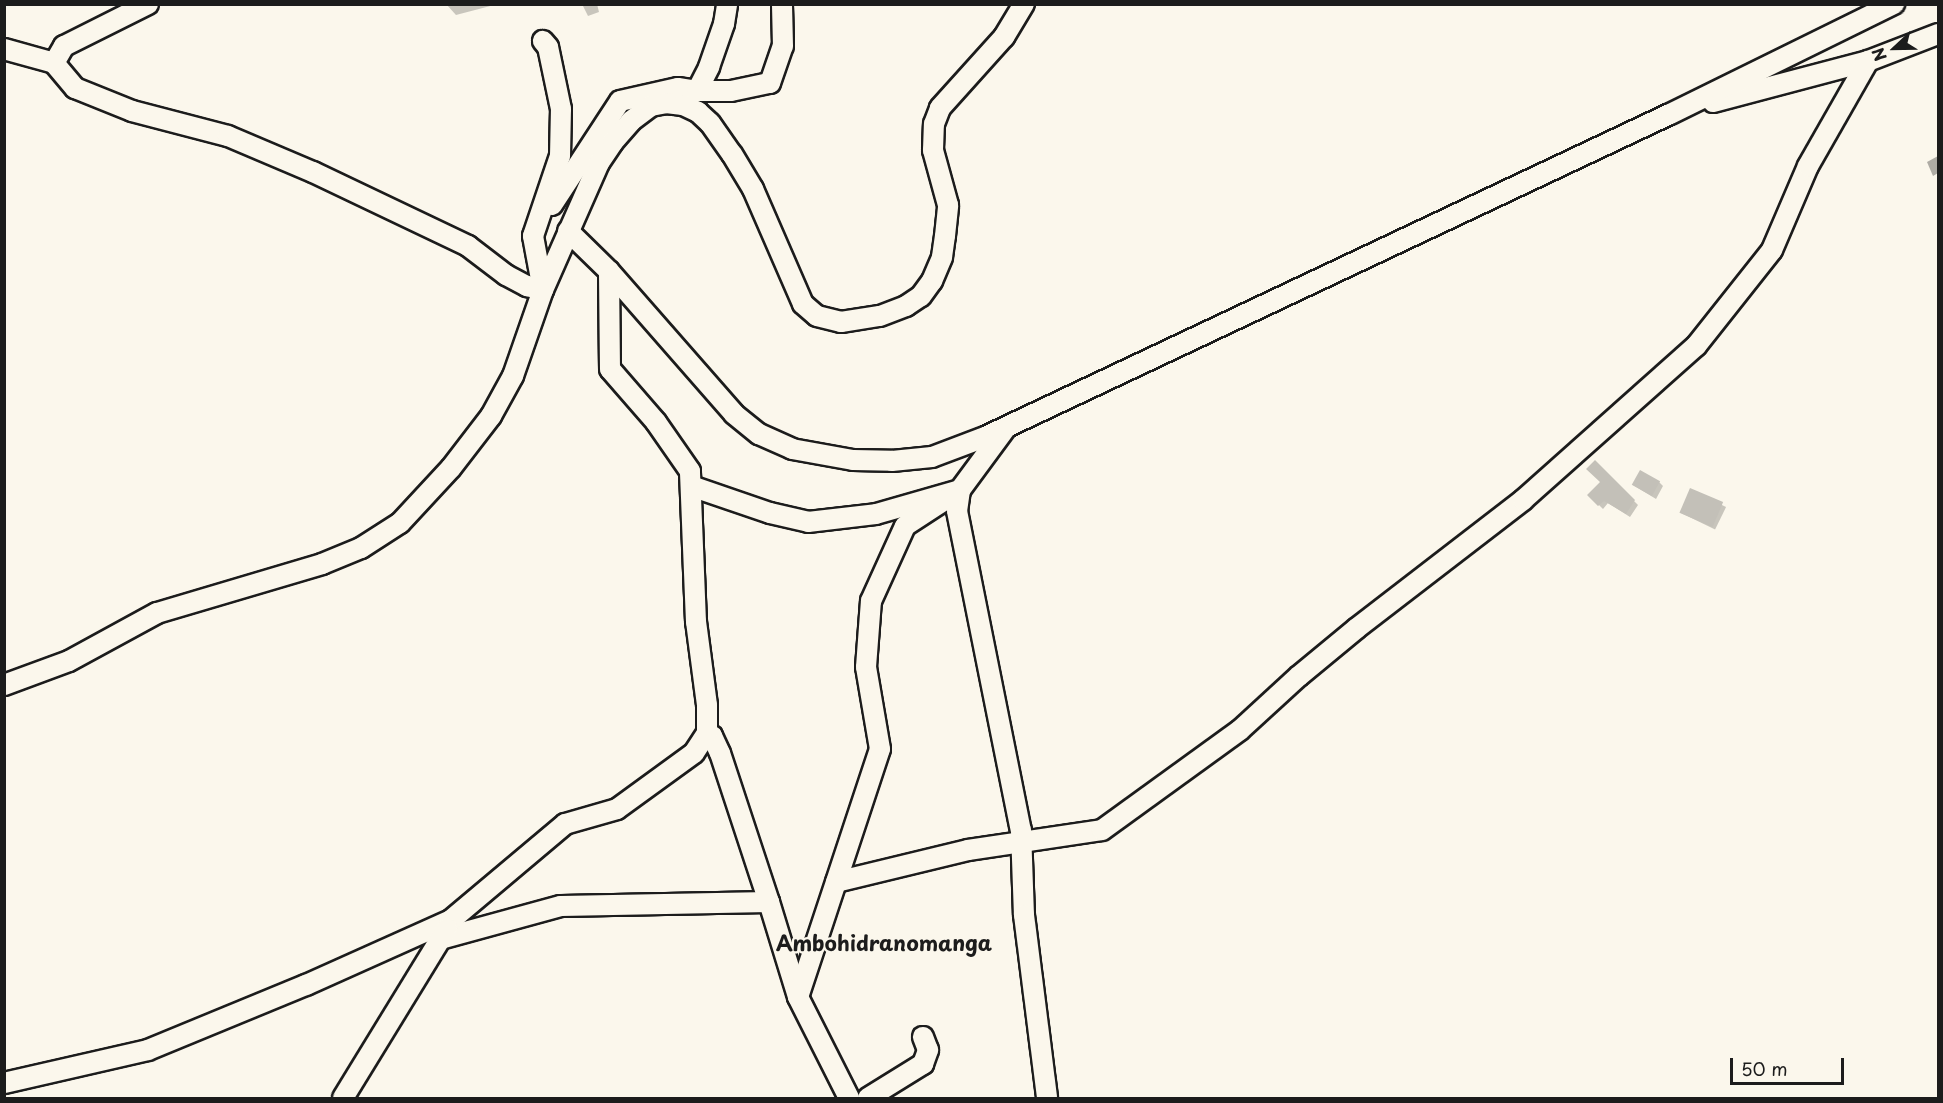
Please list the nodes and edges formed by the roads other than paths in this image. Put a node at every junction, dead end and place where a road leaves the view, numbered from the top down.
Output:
1 (148, 4) edge
2 (727, 4) edge
3 (782, 4) edge
4 (1024, 4) edge
5 (1894, 4) edge
6 (1938, 34) edge
7 (543, 41) dead end
8 (4, 49) edge
9 (1868, 61) junction
10 (54, 63) junction
11 (697, 91) junction
12 (1670, 114) junction
13 (568, 231) junction
14 (533, 236) junction
15 (609, 271) junction
16 (543, 290) junction
17 (1006, 427) junction
18 (691, 486) junction
19 (960, 490) junction
20 (4, 685) edge
21 (707, 733) junction
22 (1022, 843) junction
23 (836, 882) junction
24 (769, 902) junction
25 (451, 920) junction
26 (440, 939) junction
27 (798, 997) junction
28 (923, 1037) dead end
29 (4, 1083) edge
30 (343, 1098) edge
31 (849, 1098) edge
32 (868, 1098) edge
33 (1047, 1098) edge

1 - 10 street
2 - 11 street
3 - 11 street
4 - 13 street
5 - 12 street
6 - 9 street
7 - 14 street
8 - 10 street
9 - 12 street
9 - 22 street
10 - 16 street
11 - 14 street
12 - 17 street
13 - 15 street
13 - 16 street
14 - 16 street
15 - 17 street
15 - 18 street
16 - 20 street
17 - 19 street
18 - 19 street
18 - 21 street
19 - 22 street
19 - 23 street
21 - 24 street
21 - 25 street
22 - 23 street
22 - 33 street
23 - 27 street
24 - 26 street
24 - 27 street
25 - 26 street
25 - 29 street
26 - 30 street
27 - 31 street
28 - 32 street

